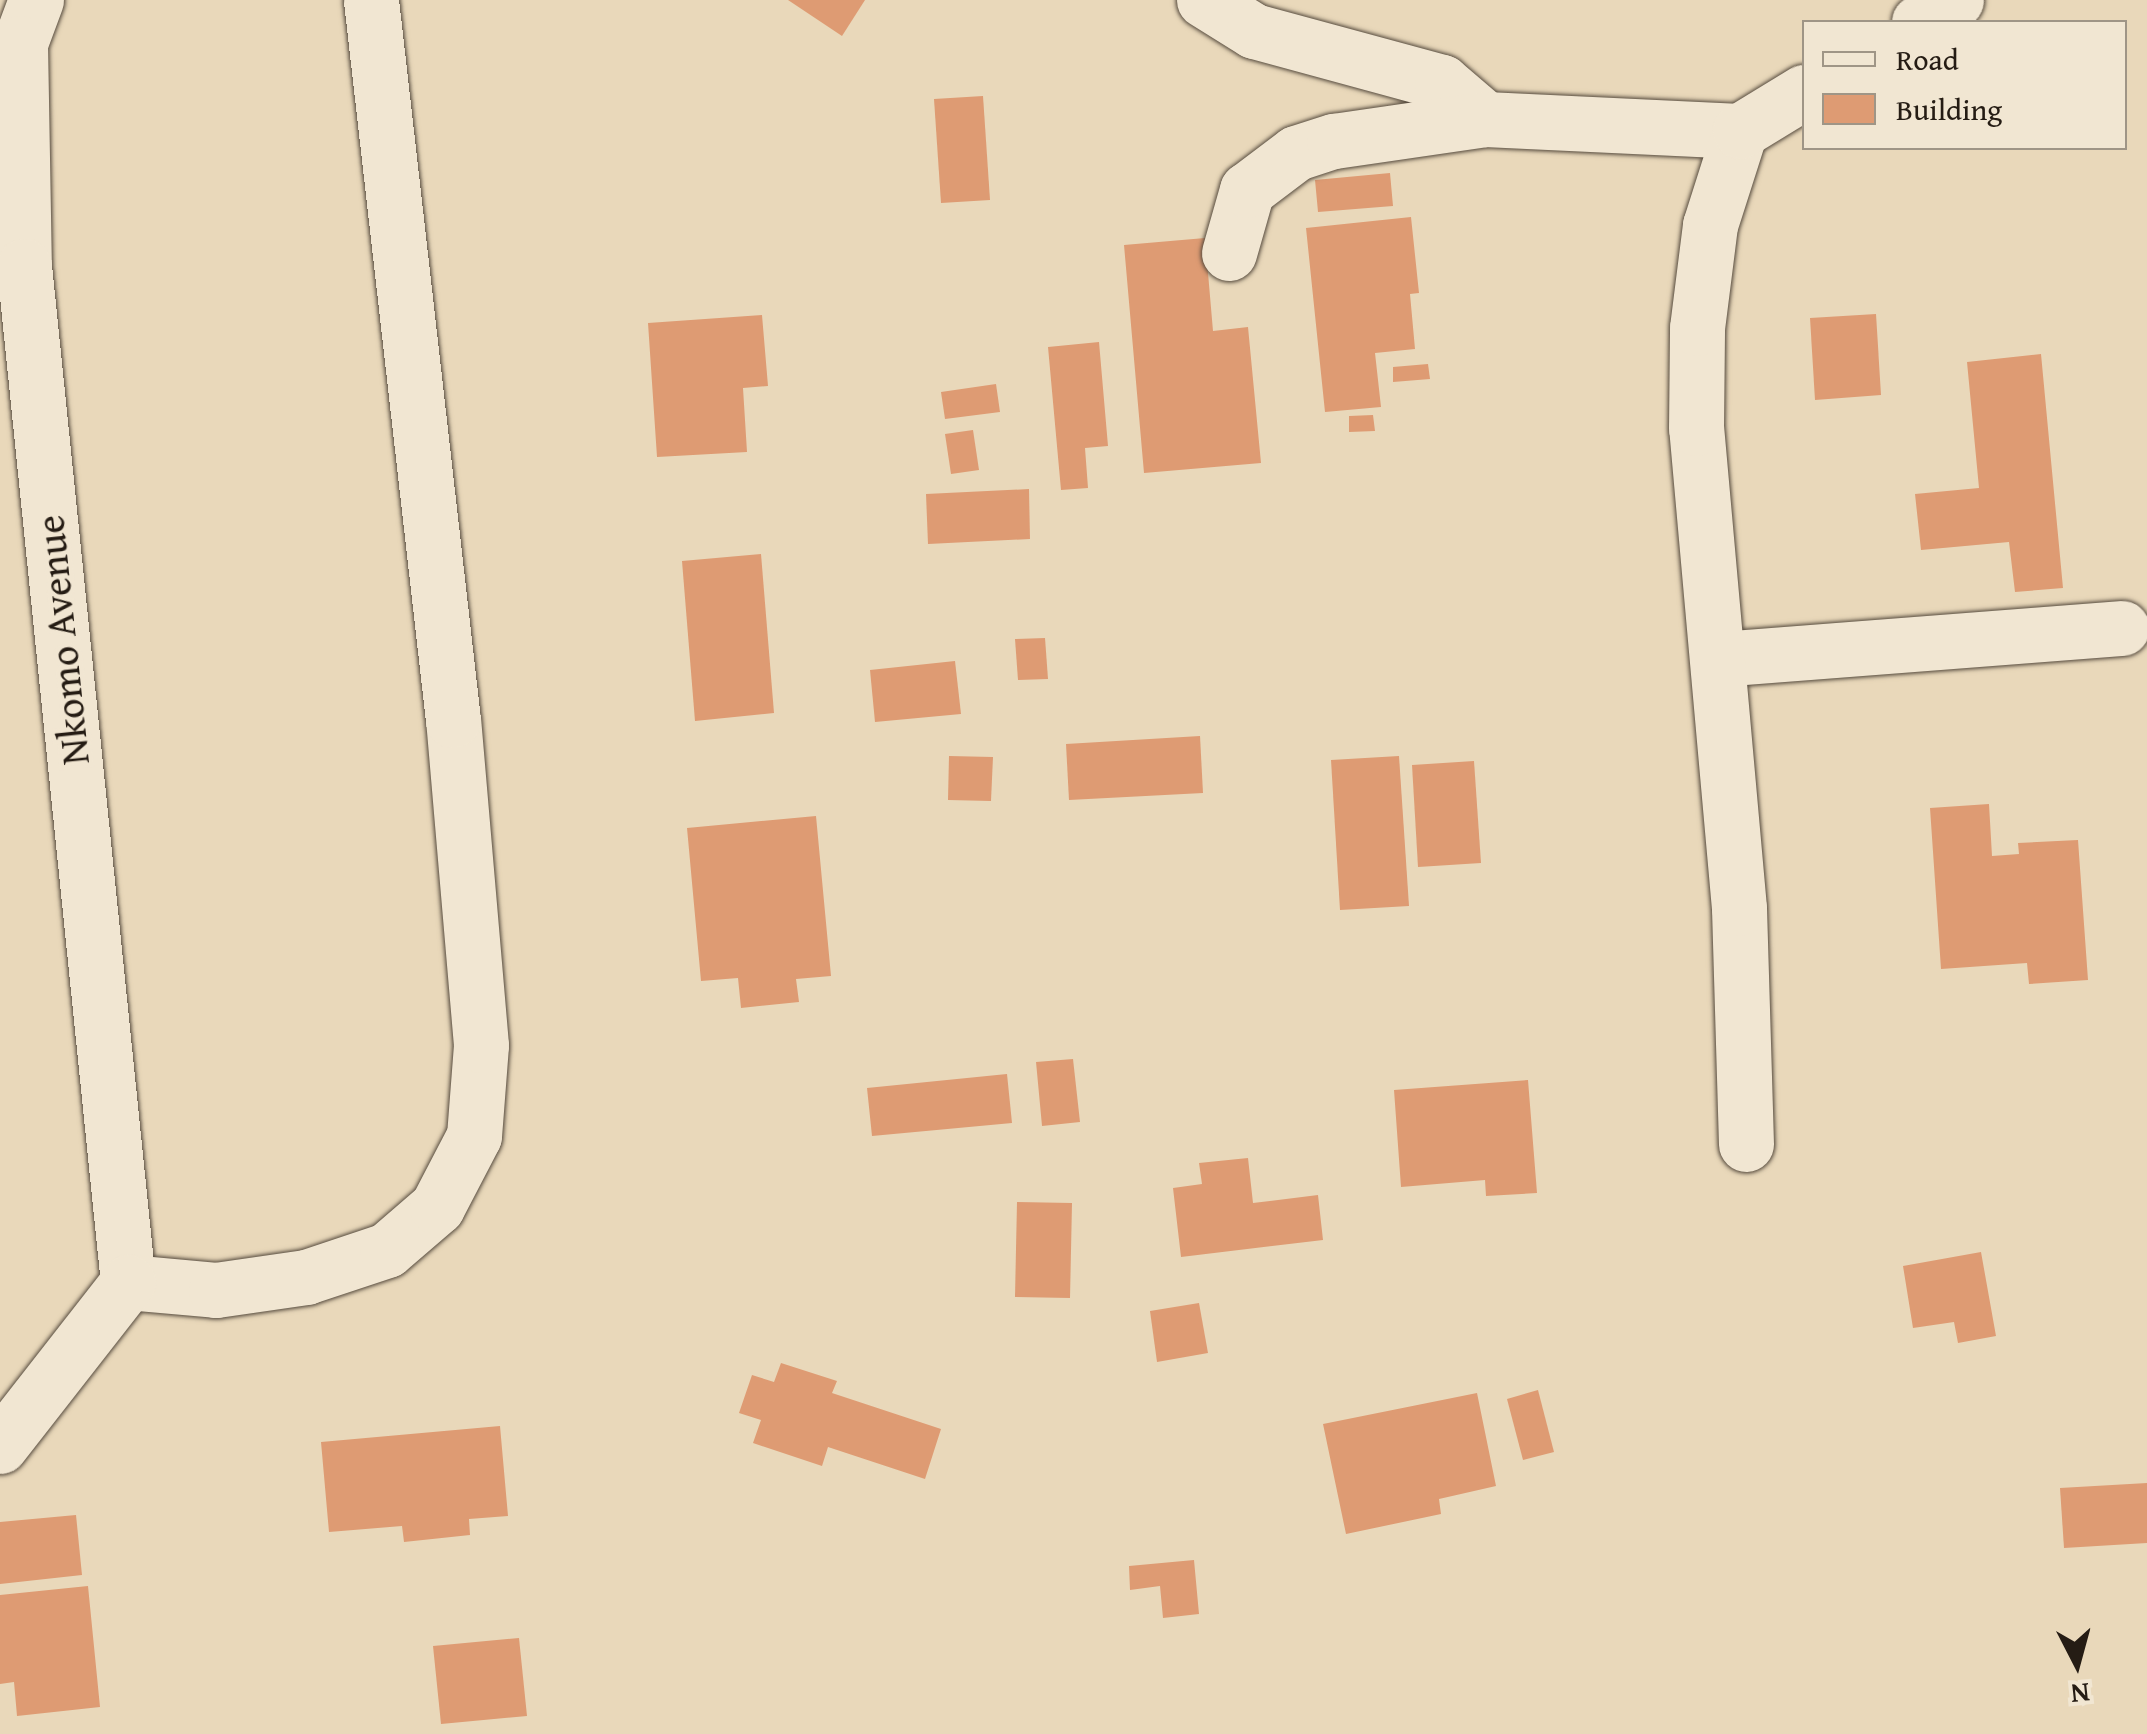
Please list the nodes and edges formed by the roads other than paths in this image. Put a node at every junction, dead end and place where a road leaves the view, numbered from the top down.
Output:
1 (36, 0) edge
2 (372, 0) edge
3 (1204, 0) edge
4 (1956, 0) edge
5 (1922, 20) edge
6 (1802, 93) edge
7 (1485, 119) junction
8 (1740, 132) junction
9 (1229, 253) dead end
10 (2122, 628) dead end
11 (1719, 659) junction
12 (1746, 1144) dead end
13 (128, 1282) junction
14 (0, 1446) edge

1 - 13 street, Nkomo Avenue
2 - 13 street
3 - 7 street
4 - 5 street
6 - 8 street
7 - 8 street
7 - 9 street
8 - 11 street
10 - 11 street
11 - 12 street
13 - 14 street

